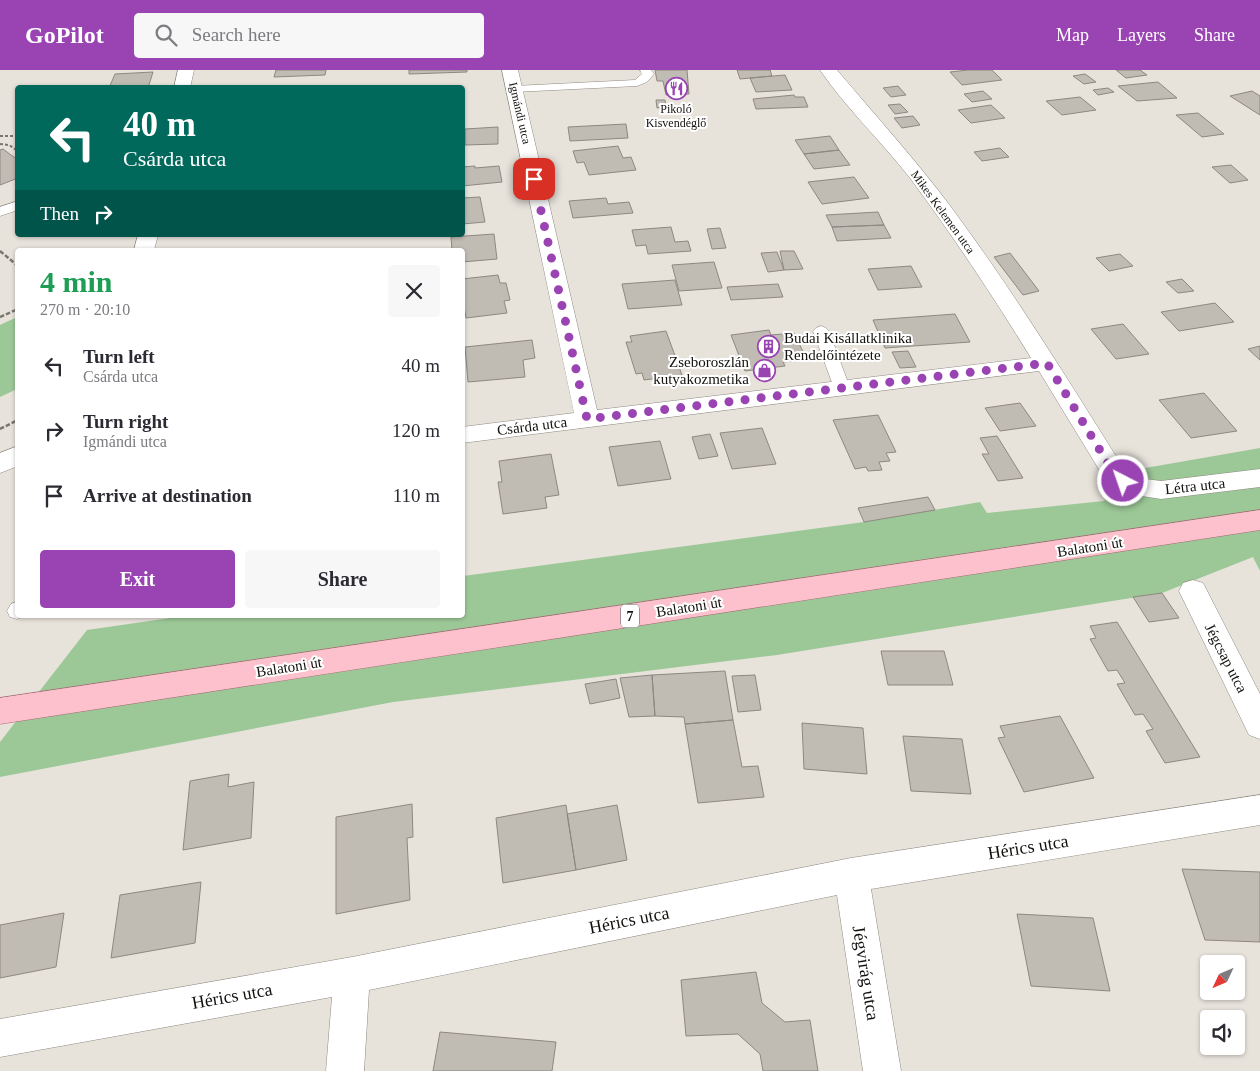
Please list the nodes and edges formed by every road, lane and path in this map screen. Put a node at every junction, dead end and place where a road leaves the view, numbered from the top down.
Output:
1 (186, 70) edge
2 (646, 70) edge
3 (828, 70) edge
4 (512, 80) edge
5 (183, 85) edge
6 (0, 136) edge
7 (15, 136) edge
8 (0, 144) edge
9 (15, 149) edge
10 (15, 206) edge
11 (0, 212) edge
12 (0, 251) edge
13 (15, 264) edge
14 (15, 310) edge
15 (0, 317) edge
16 (821, 331) dead end
17 (1047, 363) junction
18 (842, 388) junction
19 (587, 419) junction
20 (15, 422) edge
21 (0, 429) edge
22 (465, 435) edge
23 (15, 456) edge
24 (0, 464) edge
25 (1260, 478) edge
26 (1260, 520) edge
27 (1193, 591) dead end
28 (0, 711) edge
29 (1260, 724) edge
30 (1260, 810) edge
31 (851, 875) junction
32 (352, 975) junction
33 (0, 1038) edge
34 (346, 1071) edge
35 (882, 1071) edge

1 - 5 street
2 - 4 lane
3 - 17 street, Mikes Kelemen utca
4 - 19 street, Igmándi utca
6 - 7 path
8 - 9 path
10 - 11 lane
12 - 13 path
14 - 15 path
16 - 18 lane
17 - 18 street, Csárda utca
17 - 25 street, Létra utca
18 - 19 street, Csárda utca
19 - 22 street, Csárda utca
20 - 21 path
23 - 24 street
26 - 28 main road, Balatoni út / 7
27 - 29 street, Jégcsap utca
30 - 31 street, Hérics utca
31 - 32 street, Hérics utca
31 - 35 street, Jégvirág utca
32 - 33 street, Hérics utca
32 - 34 street

